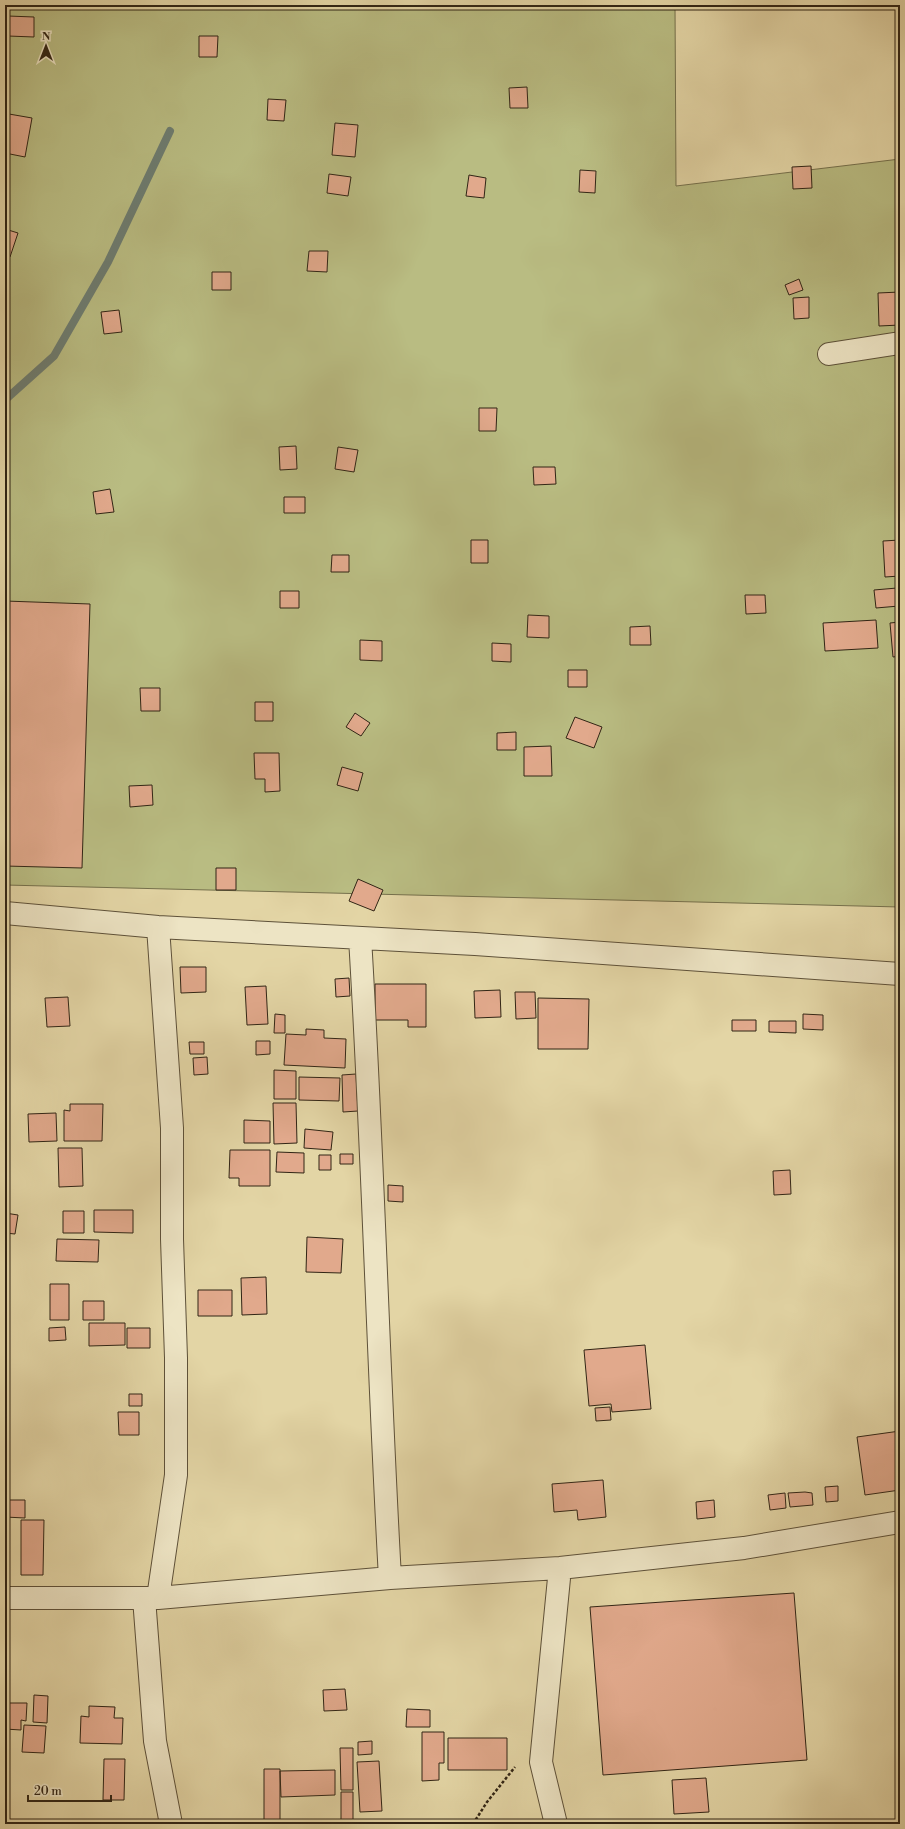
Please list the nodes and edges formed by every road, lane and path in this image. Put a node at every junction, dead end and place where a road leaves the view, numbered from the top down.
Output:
1 (900, 343) edge
2 (829, 354) dead end
3 (5, 913) edge
4 (158, 927) junction
5 (360, 938) junction
6 (900, 974) edge
7 (900, 1522) edge
8 (560, 1568) junction
9 (390, 1578) junction
10 (5, 1598) edge
11 (151, 1598) junction
12 (518, 1762) dead end
13 (171, 1824) edge
14 (473, 1824) edge
15 (556, 1824) edge

1 - 2 street
3 - 4 street
4 - 5 street
4 - 11 street
5 - 6 street
5 - 9 street
7 - 8 street
8 - 9 street
8 - 15 street
9 - 11 street
10 - 11 street
11 - 13 street
12 - 14 path

